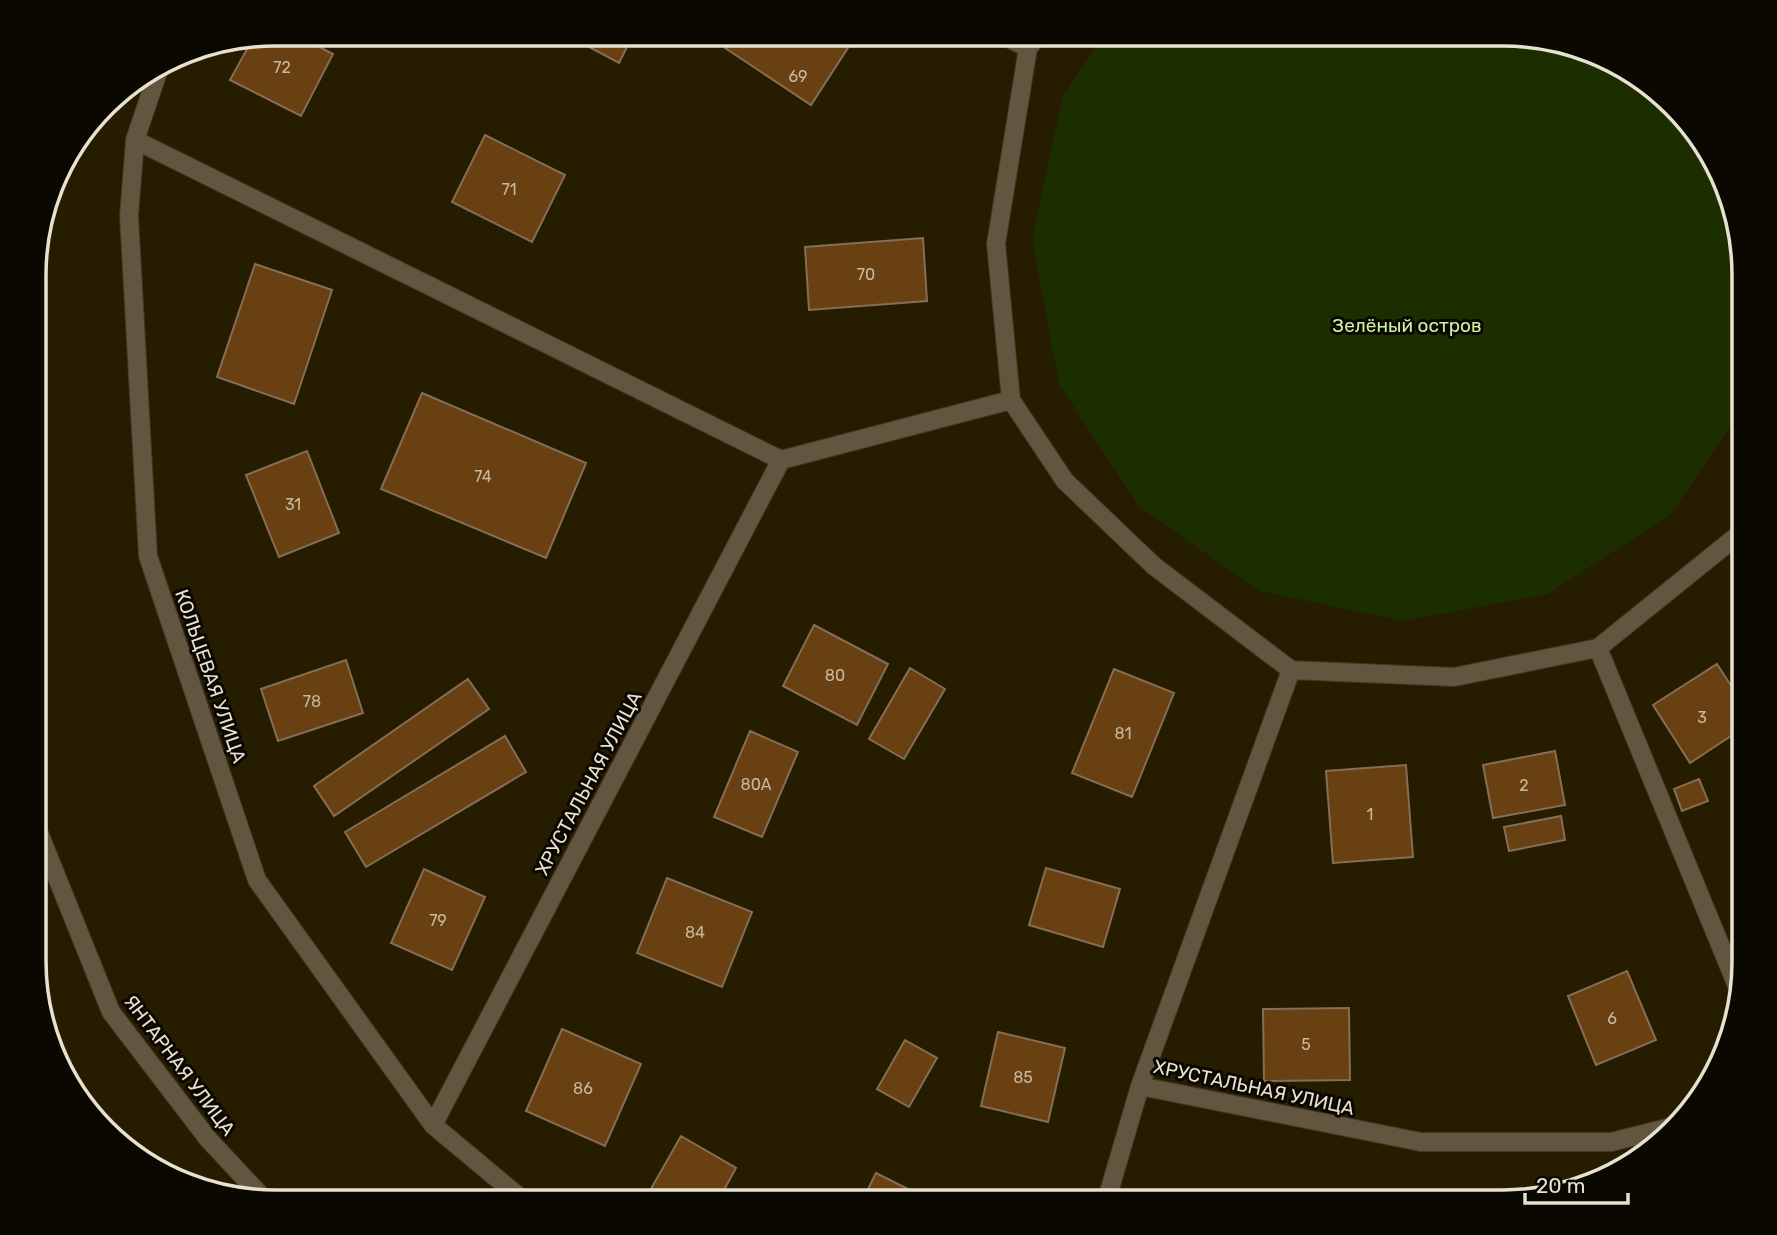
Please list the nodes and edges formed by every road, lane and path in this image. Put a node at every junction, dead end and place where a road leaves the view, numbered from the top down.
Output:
1 (1024, 46) edge
2 (1028, 48) joint
3 (156, 79) edge
4 (135, 140) junction
5 (1011, 400) junction
6 (781, 460) junction
7 (1731, 541) edge
8 (1598, 648) junction
9 (1291, 670) junction
10 (46, 850) edge
11 (1731, 971) edge
12 (1140, 1086) junction
13 (433, 1125) junction
14 (1654, 1131) edge
15 (254, 1189) edge
16 (510, 1189) edge
17 (1110, 1190) edge

1 - 2 street
2 - 5 street
3 - 4 street, КОЛЬЦЕВАЯ УЛИЦА
4 - 6 street
4 - 13 street, КОЛЬЦЕВАЯ УЛИЦА
5 - 6 street
5 - 9 street
6 - 13 street, ХРУСТАЛЬНАЯ УЛИЦА
7 - 8 street
8 - 9 street
8 - 11 street
9 - 12 street, ХРУСТАЛЬНАЯ УЛИЦА
10 - 15 street, ЯНТАРНАЯ УЛИЦА
12 - 14 street, ХРУСТАЛЬНАЯ УЛИЦА
12 - 17 street
13 - 16 street, КОЛЬЦЕВАЯ УЛИЦА

